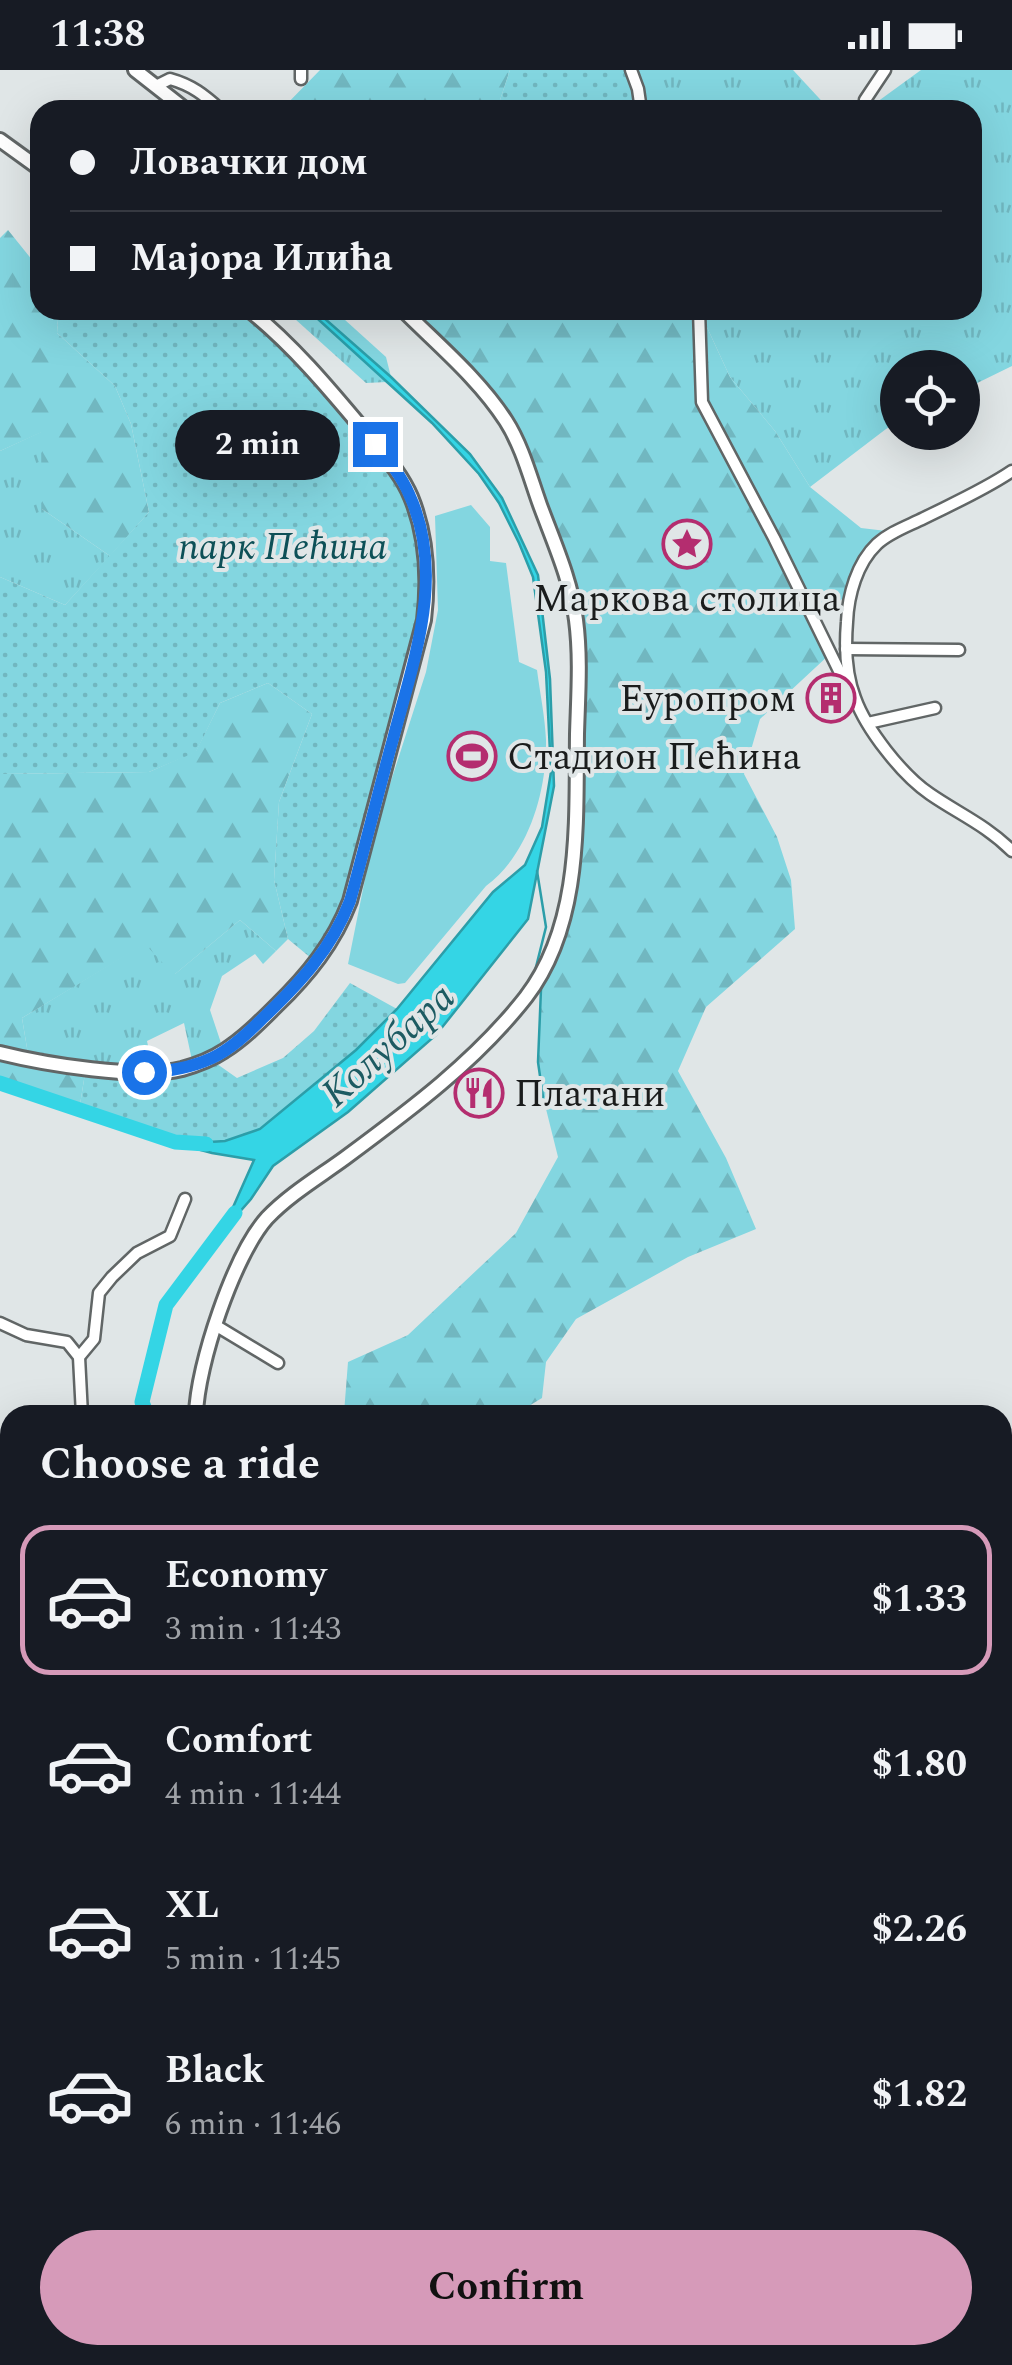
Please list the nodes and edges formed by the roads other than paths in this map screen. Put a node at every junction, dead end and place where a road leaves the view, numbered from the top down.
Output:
1 (135, 70) edge
2 (630, 70) edge
3 (885, 70) edge
4 (156, 86) junction
5 (174, 100) edge
6 (210, 100) edge
7 (640, 100) edge
8 (865, 100) dead end
9 (0, 140) edge
10 (30, 162) edge
11 (261, 320) edge
12 (413, 320) edge
13 (700, 320) edge
14 (1012, 471) edge
15 (846, 649) junction
16 (958, 650) dead end
17 (852, 691) junction
18 (935, 708) dead end
19 (868, 723) junction
20 (1012, 851) edge
21 (0, 1054) edge
22 (186, 1199) dead end
23 (0, 1322) edge
24 (216, 1325) junction
25 (79, 1357) junction
26 (278, 1363) dead end
27 (81, 1405) edge
28 (197, 1405) edge

1 - 4 main road
2 - 7 street
3 - 8 street
4 - 5 main road
4 - 6 street
9 - 10 main road
11 - 21 main road
12 - 24 main road
13 - 17 street
14 - 15 street
15 - 16 street
15 - 17 street
17 - 19 street
18 - 19 street
19 - 20 street
22 - 25 street
23 - 25 street
24 - 26 street
24 - 28 main road
25 - 27 street

